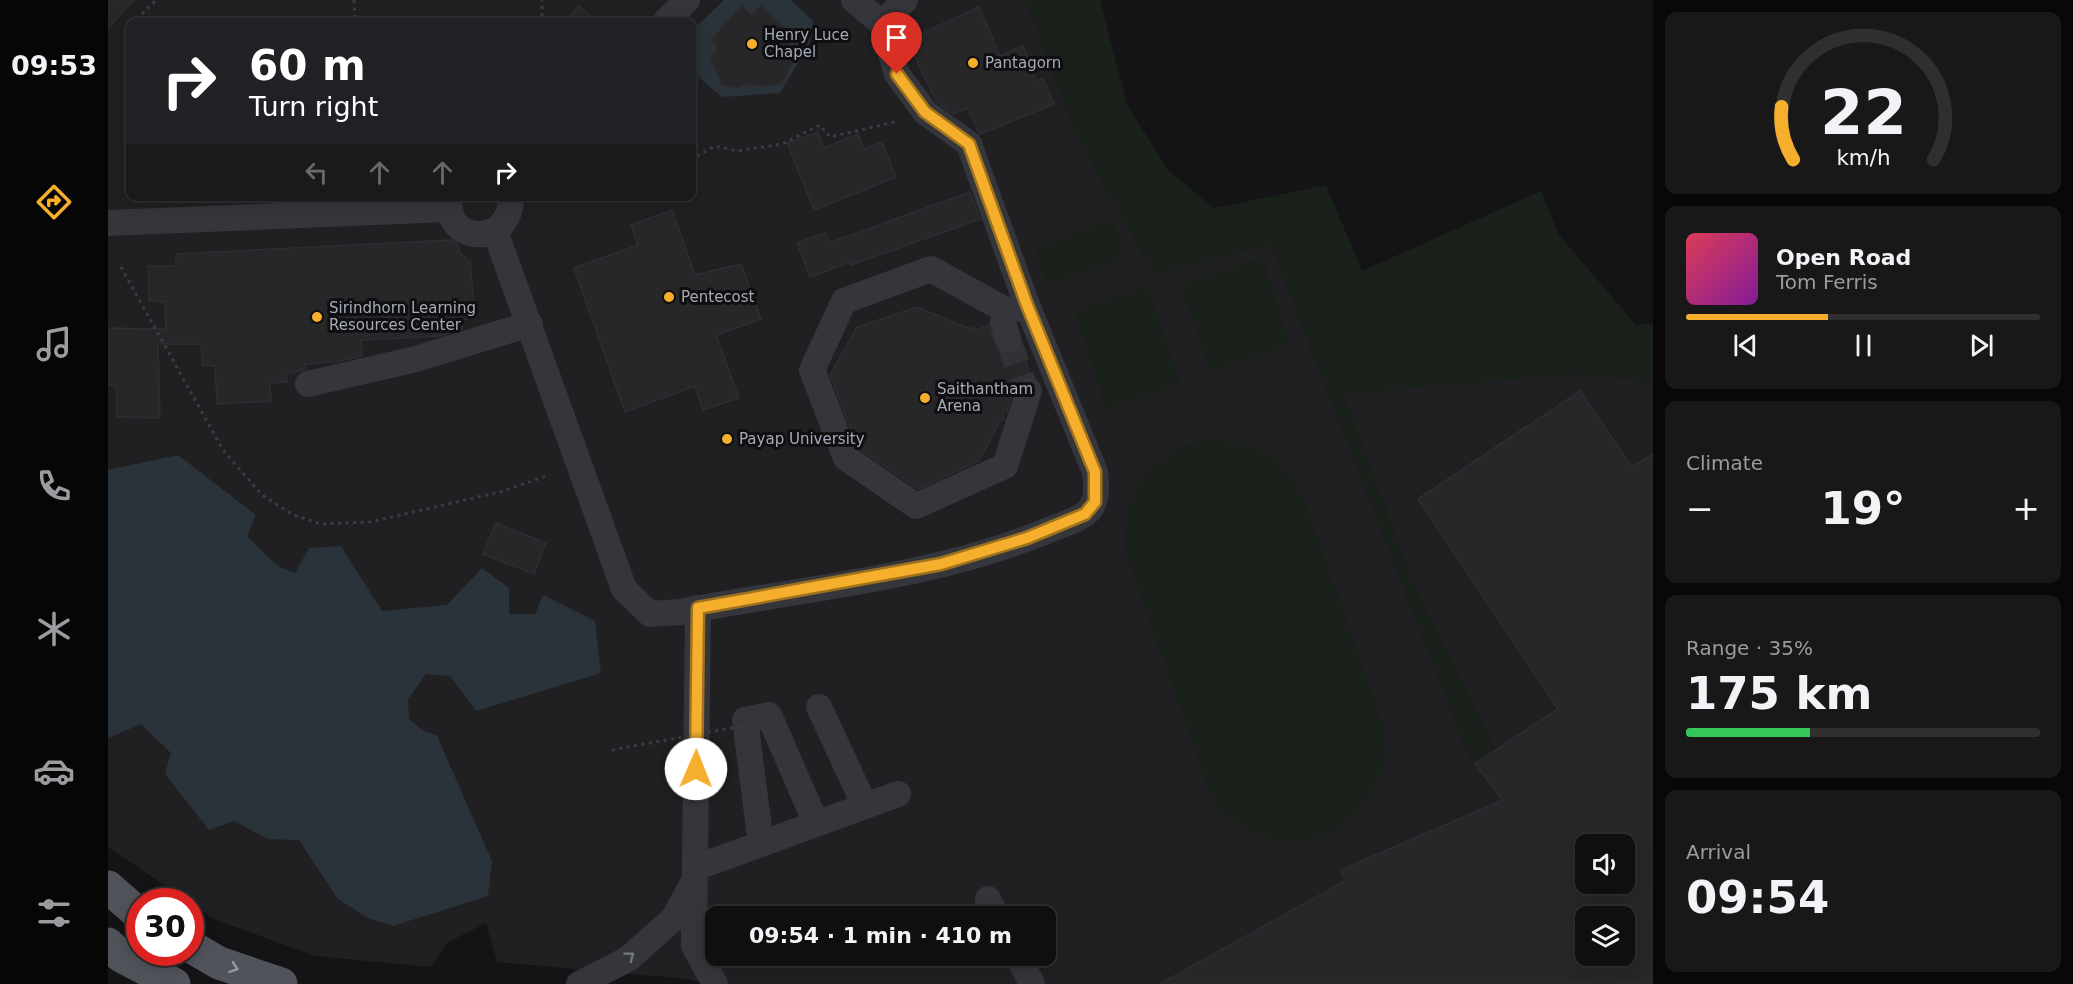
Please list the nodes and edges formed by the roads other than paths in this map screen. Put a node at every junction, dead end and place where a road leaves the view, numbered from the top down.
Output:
1 (687, 0) edge
2 (854, 0) edge
3 (905, 0) edge
4 (669, 18) edge
5 (882, 24) junction
6 (512, 201) edge
7 (449, 203) edge
8 (108, 223) edge
9 (495, 231) junction
10 (1017, 308) junction
11 (530, 324) junction
12 (1008, 339) tunnel mouth
13 (1057, 383) junction
14 (308, 384) dead end
15 (698, 608) junction
16 (819, 707) dead end
17 (898, 794) dead end
18 (865, 806) junction
19 (816, 823) junction
20 (761, 844) junction
21 (695, 874) junction
22 (108, 886) edge
23 (126, 902) edge
24 (108, 944) edge
25 (204, 954) edge
26 (1023, 966) edge
27 (174, 984) edge
28 (281, 984) edge
29 (579, 984) edge
30 (715, 984) edge
31 (1032, 984) edge

1 - 4 street
2 - 5 street
3 - 5 street
5 - 10 street
6 - 9 street
7 - 8 street
7 - 9 street
9 - 11 street
10 - 12 street
10 - 13 street
10 - 13 street
11 - 14 street
11 - 15 street
13 - 15 street
15 - 21 street
16 - 18 street
17 - 18 street
18 - 19 street
19 - 20 street
19 - 20 street
20 - 21 street
29 -> 21 street
21 - 30 street
22 - 23 main road
24 - 27 main road
25 -> 28 main road
26 - 31 street

